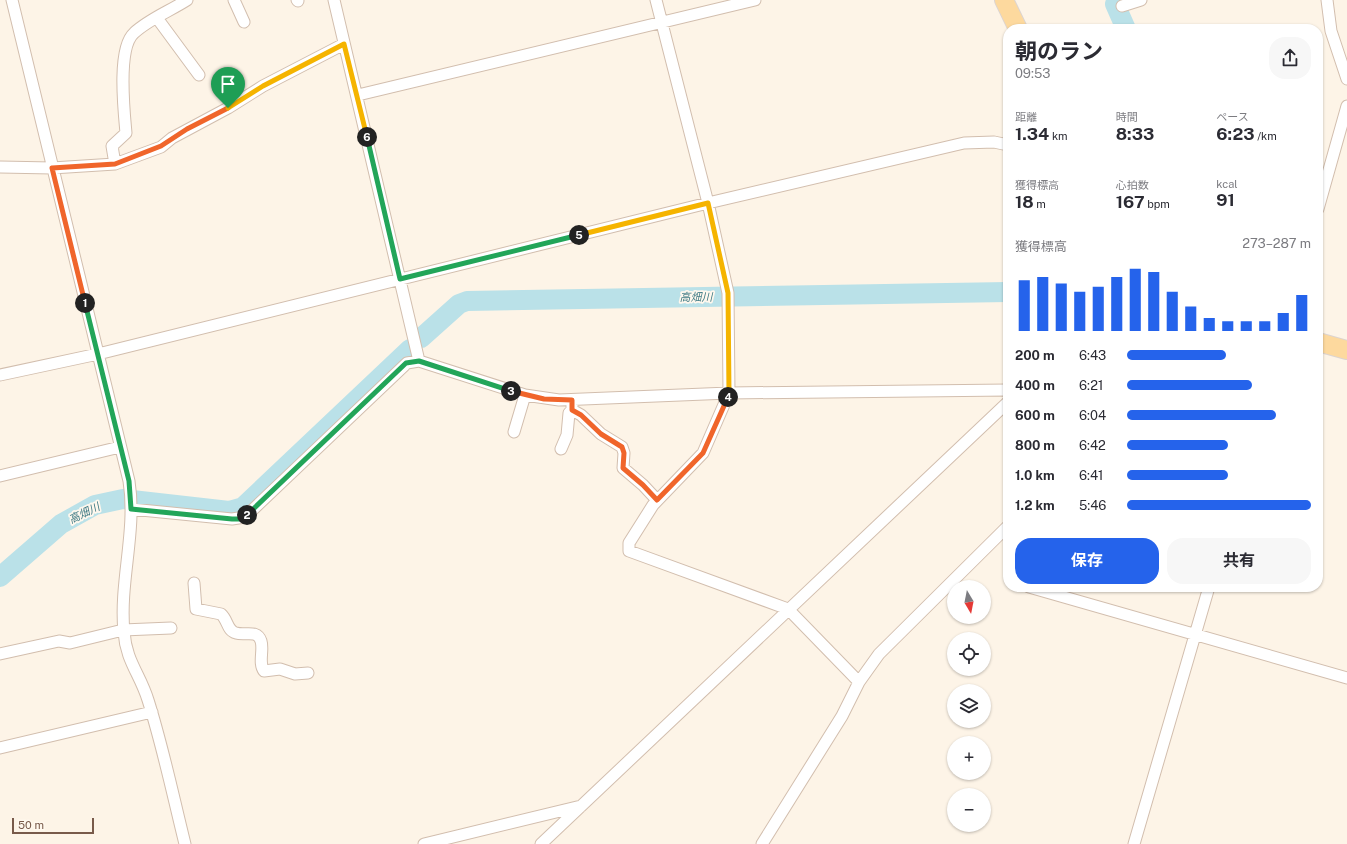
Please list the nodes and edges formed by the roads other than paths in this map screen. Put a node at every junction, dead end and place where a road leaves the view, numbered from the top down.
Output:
1 (12, 0) edge
2 (187, 0) edge
3 (234, 0) edge
4 (334, 0) edge
5 (656, 0) edge
6 (755, 0) edge
7 (1004, 0) edge
8 (1141, 0) edge
9 (1327, 0) edge
10 (174, 4) edge
11 (1122, 6) dead end
12 (157, 18) junction
13 (244, 22) dead end
14 (662, 23) junction
15 (1016, 24) edge
16 (344, 44) junction
17 (199, 75) dead end
18 (1347, 79) edge
19 (358, 95) junction
20 (1347, 106) edge
21 (1003, 144) edge
22 (115, 164) junction
23 (0, 167) edge
24 (52, 168) junction
25 (1323, 191) edge
26 (708, 203) junction
27 (400, 279) junction
28 (1323, 343) edge
29 (1347, 350) edge
30 (98, 354) junction
31 (419, 361) junction
32 (0, 375) edge
33 (1003, 390) edge
34 (729, 393) junction
35 (525, 395) junction
36 (572, 405) junction
37 (1003, 407) edge
38 (514, 432) dead end
39 (120, 448) junction
40 (561, 449) dead end
41 (0, 476) edge
42 (657, 500) junction
43 (131, 507) junction
44 (1003, 531) edge
45 (194, 583) dead end
46 (1047, 592) edge
47 (1208, 592) edge
48 (196, 608) junction
49 (788, 609) junction
50 (196, 622) dead end
51 (171, 628) dead end
52 (123, 630) junction
53 (1195, 634) junction
54 (0, 654) edge
55 (308, 673) dead end
56 (1347, 678) edge
57 (860, 682) junction
58 (152, 712) junction
59 (0, 748) edge
60 (581, 805) junction
61 (185, 844) edge
62 (424, 844) edge
63 (541, 844) edge
64 (762, 844) edge
65 (1134, 844) edge

1 - 24 street
2 - 10 street
3 - 13 street
4 - 16 street
5 - 14 street
6 - 14 street
7 - 15 main road
8 - 11 street
9 - 18 street
10 - 12 street
12 - 17 street
12 - 22 street
14 - 19 street
14 - 26 street
16 - 19 street
16 - 22 street
19 - 27 street
20 - 25 street
21 - 26 street
22 - 24 street
23 - 24 street
24 - 30 street
26 - 27 street
26 - 34 street
27 - 30 street
27 - 31 street
28 - 29 main road
30 - 32 street
30 - 39 street
31 - 35 street
31 - 43 street
33 - 34 street
34 - 36 street
34 - 42 street
35 - 36 street
35 - 38 street
36 - 40 street
36 - 42 street
37 - 49 street
39 - 41 street
39 - 43 street
42 - 49 street
43 - 52 street
44 - 57 street
45 - 48 street
46 - 53 street
47 - 53 street
48 - 50 street
48 - 55 street
49 - 57 street
49 - 60 street
51 - 52 street
52 - 54 street
52 - 58 street
53 - 56 street
53 - 65 street
57 - 64 street
58 - 59 street
58 - 61 street
60 - 62 street
60 - 63 street

